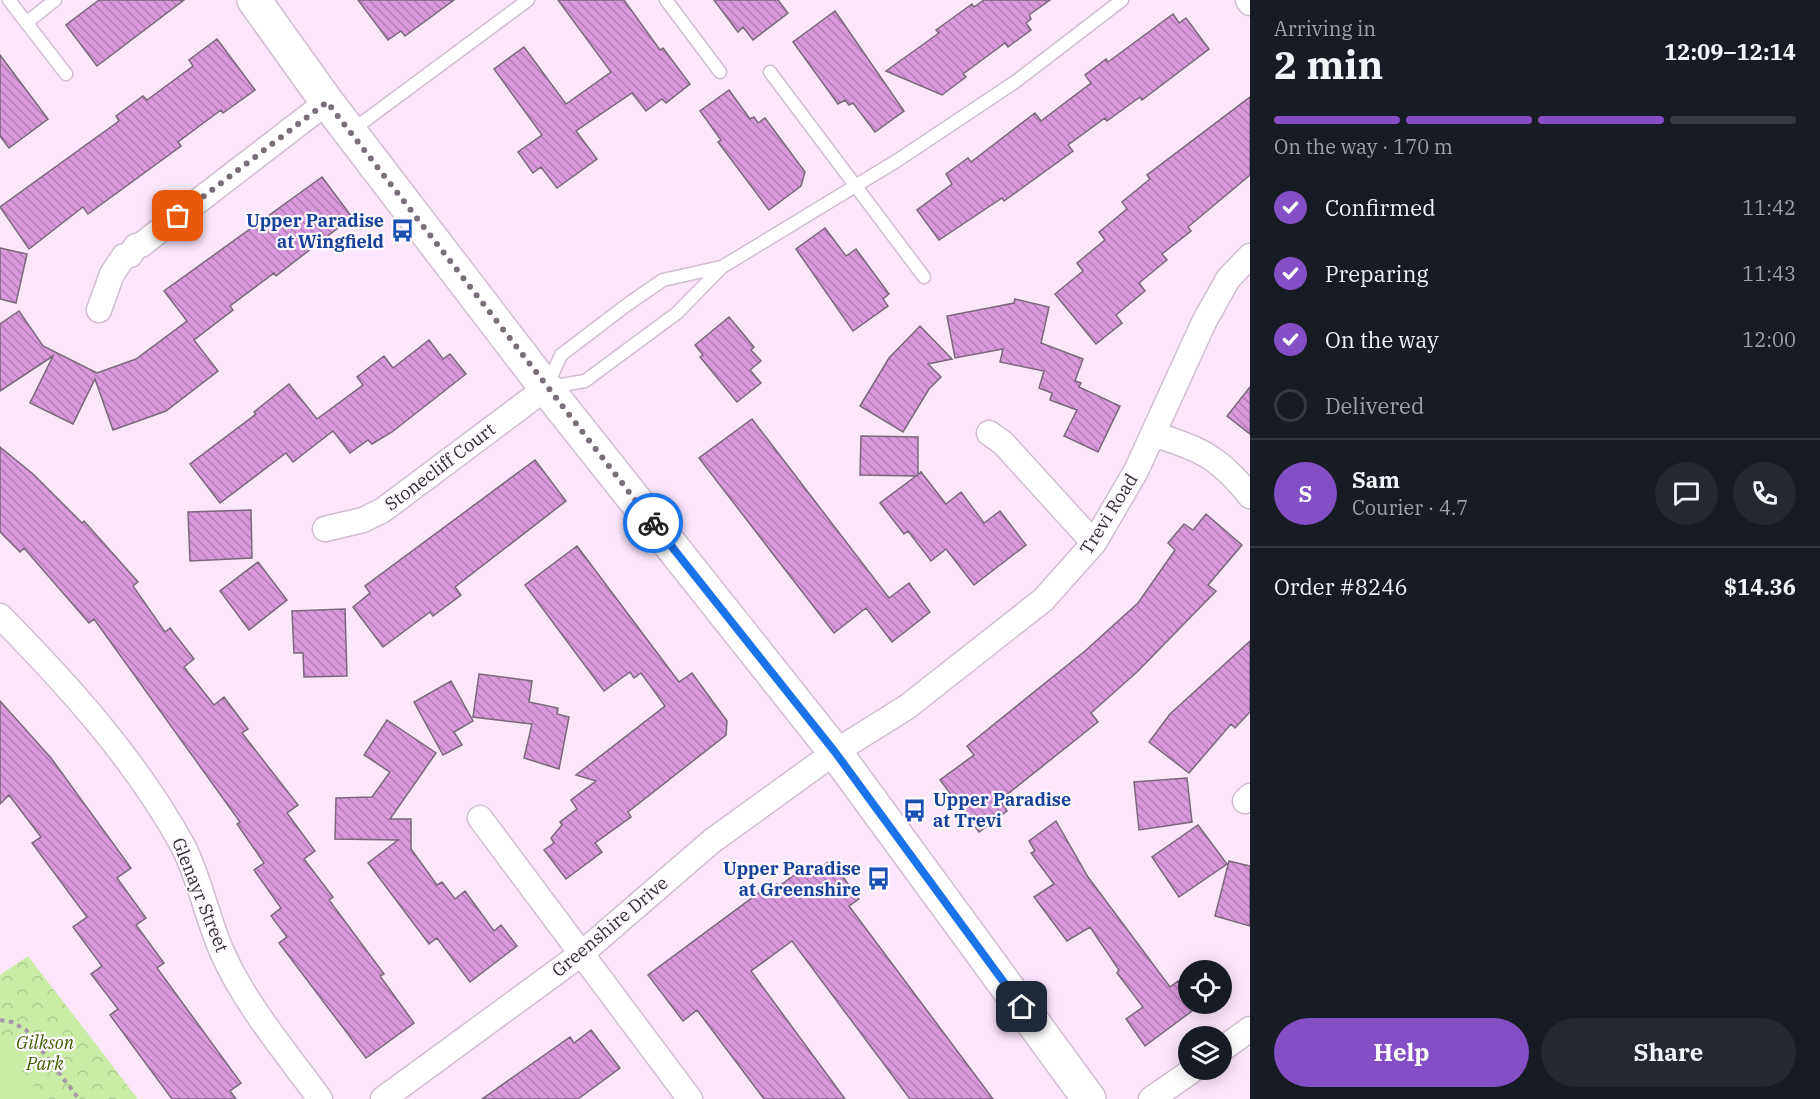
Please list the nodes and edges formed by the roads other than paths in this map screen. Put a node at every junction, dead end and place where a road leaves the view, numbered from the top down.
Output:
1 (9, 0) edge
2 (55, 0) edge
3 (254, 0) edge
4 (528, 0) edge
5 (666, 0) edge
6 (1122, 0) edge
7 (26, 23) junction
8 (720, 72) dead end
9 (770, 72) dead end
10 (66, 74) dead end
11 (327, 102) junction
12 (350, 131) junction
13 (854, 187) junction
14 (1250, 256) edge
15 (722, 267) junction
16 (924, 277) dead end
17 (99, 310) dead end
18 (546, 388) junction
19 (989, 433) dead end
20 (1154, 434) junction
21 (1250, 496) edge
22 (325, 529) dead end
23 (1094, 543) junction
24 (0, 616) edge
25 (835, 752) junction
26 (480, 818) dead end
27 (581, 954) junction
28 (1250, 1029) edge
29 (1232, 1042) edge
30 (1179, 1080) edge
31 (320, 1099) edge
32 (383, 1099) edge
33 (690, 1099) edge
34 (1089, 1099) edge
35 (1151, 1099) edge

1 - 7 lane
2 - 7 lane
3 - 11 main road
4 - 12 lane
5 - 8 lane
6 - 13 lane
7 - 10 lane
9 - 13 lane
11 - 12 main road
11 - 17 street
12 - 18 main road
13 - 15 lane
13 - 16 lane
14 - 20 street, Trevi Road
15 - 18 lane
15 - 18 lane
18 - 22 street, Stonecliff Court
18 - 25 main road
19 - 23 street
20 - 21 street
20 - 23 street, Trevi Road
23 - 25 street, Trevi Road
24 - 31 street, Glenayr Street
25 - 27 street, Greenshire Drive
25 - 34 main road
26 - 27 street
27 - 32 street, Greenshire Drive
27 - 33 street
28 - 29 street
30 - 35 street

